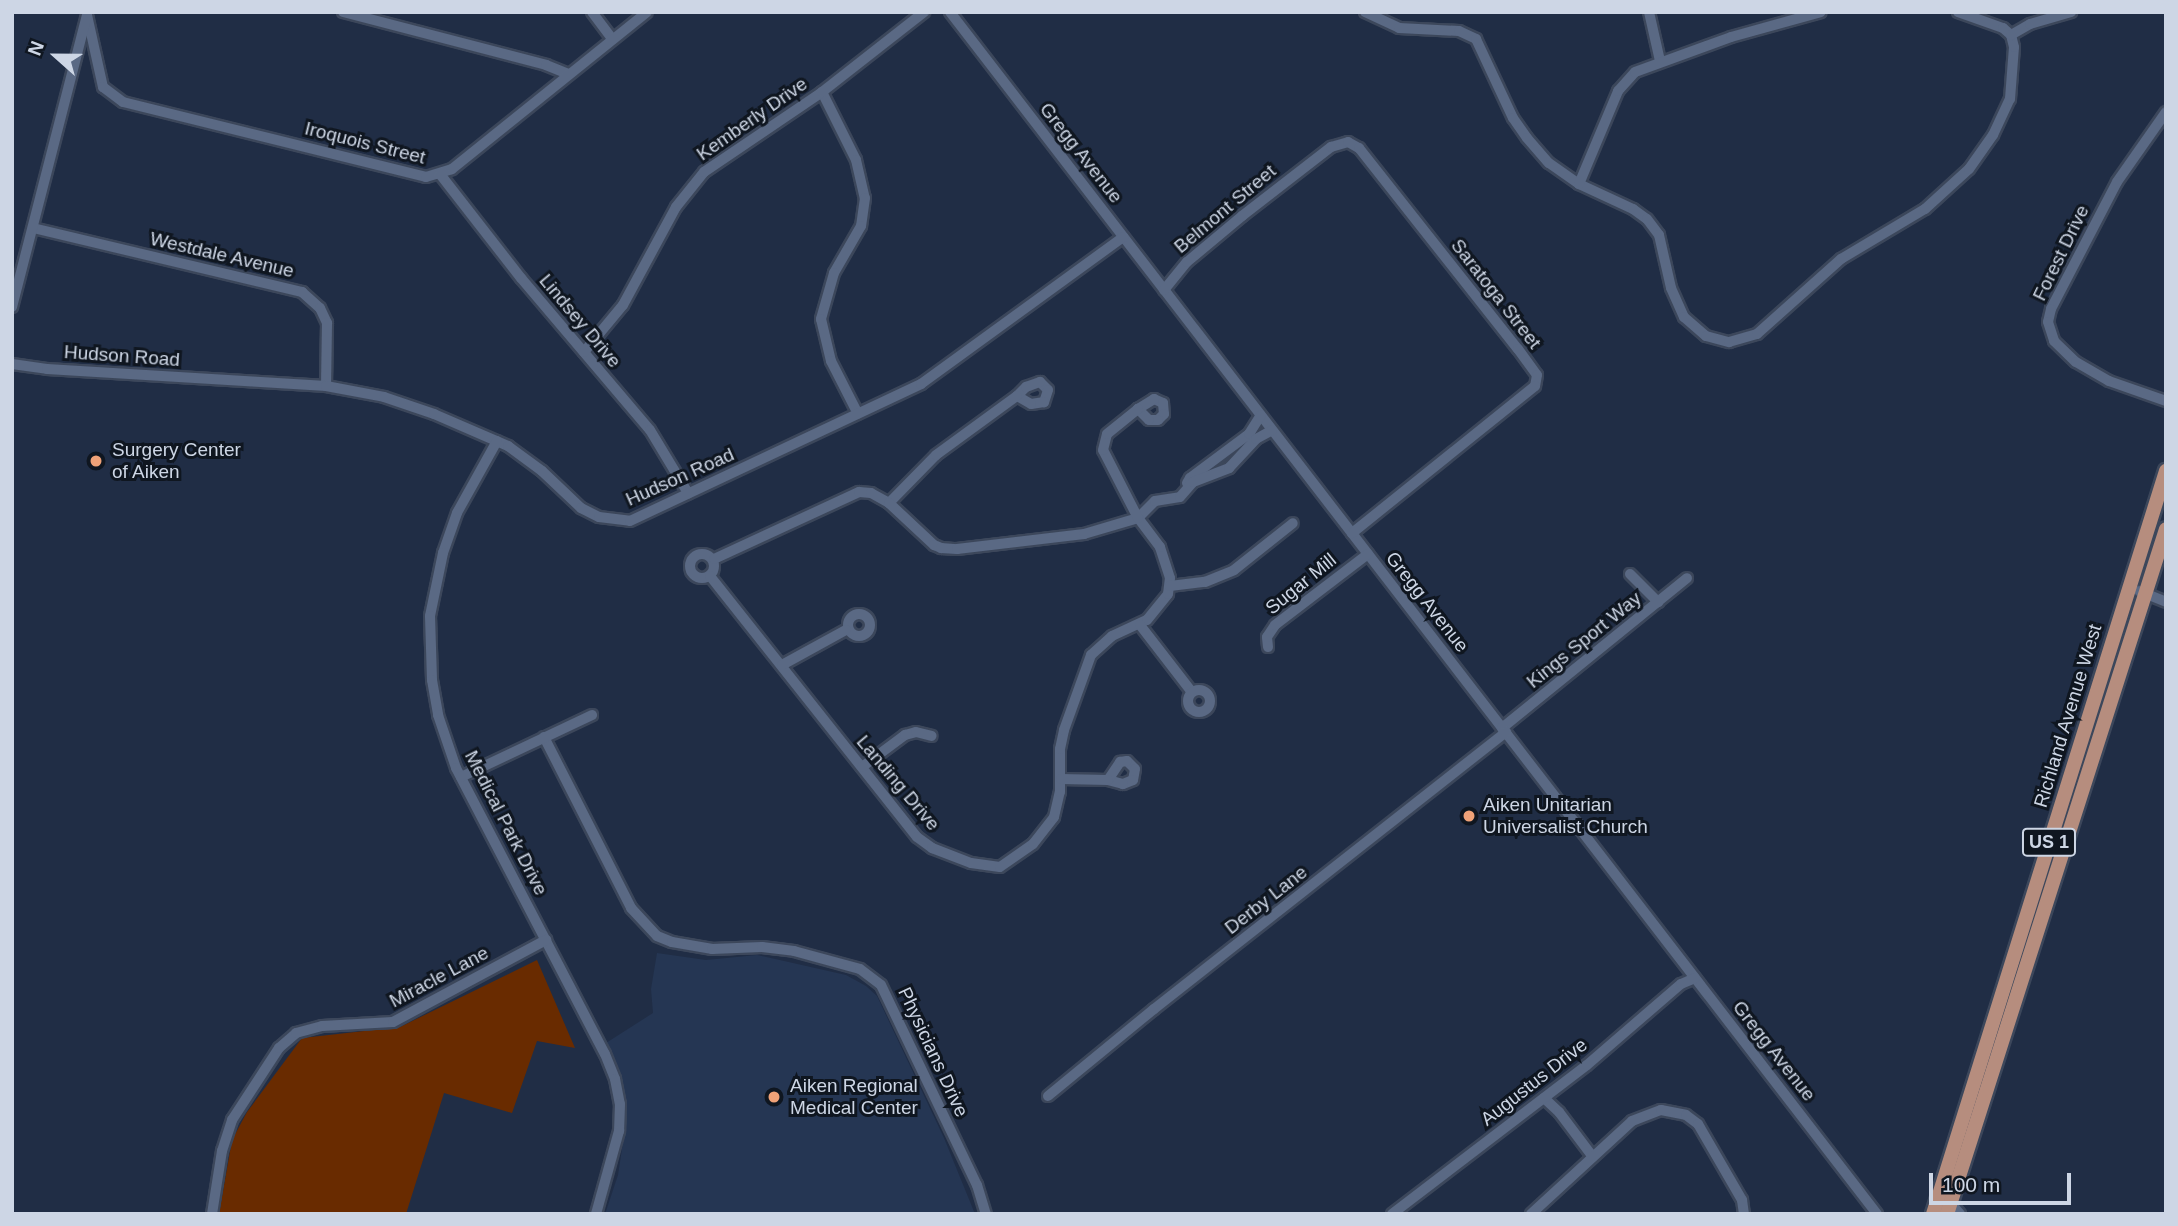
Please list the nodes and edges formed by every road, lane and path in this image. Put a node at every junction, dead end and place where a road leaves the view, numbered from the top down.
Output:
1 (343, 12) edge
2 (592, 12) edge
3 (647, 12) edge
4 (924, 12) edge
5 (950, 12) edge
6 (1365, 12) edge
7 (1649, 12) edge
8 (1782, 12) edge
9 (1821, 12) edge
10 (1958, 12) edge
11 (2071, 12) edge
12 (87, 14) edge
13 (1770, 24) junction
14 (2011, 35) junction
15 (612, 39) junction
16 (1660, 61) junction
17 (568, 74) junction
18 (822, 92) junction
19 (2166, 112) edge
20 (1314, 160) joint
21 (440, 174) junction
22 (1579, 184) junction
23 (33, 228) junction
24 (1123, 237) junction
25 (1164, 290) junction
26 (12, 307) edge
27 (584, 352) junction
28 (12, 364) edge
29 (326, 386) junction
30 (1017, 396) dead end
31 (2166, 401) edge
32 (1138, 409) dead end
33 (858, 414) junction
34 (1261, 415) junction
35 (1272, 430) junction
36 (497, 441) junction
37 (2166, 471) edge
38 (688, 493) junction
39 (1180, 497) junction
40 (889, 503) junction
41 (1138, 518) junction
42 (1293, 523) dead end
43 (2166, 529) edge
44 (1352, 533) junction
45 (1368, 554) junction
46 (714, 559) junction
47 (1630, 574) dead end
48 (710, 576) junction
49 (1687, 578) dead end
50 (1170, 586) junction
51 (2129, 588) junction
52 (2145, 593) junction
53 (2166, 602) edge
54 (1658, 603) junction
55 (1140, 625) junction
56 (846, 630) dead end
57 (1268, 647) dead end
58 (782, 665) junction
59 (1191, 691) dead end
60 (592, 715) dead end
61 (1504, 730) junction
62 (932, 736) dead end
63 (544, 737) junction
64 (862, 767) junction
65 (461, 777) junction
66 (1061, 779) junction
67 (1108, 780) dead end
68 (546, 940) junction
69 (1695, 978) junction
70 (1048, 1096) dead end
71 (1544, 1098) junction
72 (1593, 1157) junction
73 (1945, 1203) edge
74 (212, 1214) edge
75 (596, 1214) edge
76 (986, 1214) edge
77 (1392, 1214) edge
78 (1531, 1214) edge
79 (1744, 1214) edge
80 (1877, 1214) edge
81 (1933, 1214) edge
82 (1960, 1214) edge

1 - 17 street
2 - 15 street
3 - 15 street, Iroquois Street
4 - 18 street, Kemberly Drive
5 - 24 street, Gregg Avenue
6 - 22 street
7 - 16 street
8 - 13 street
9 - 13 street
10 - 14 street
11 - 14 street
12 - 21 street, Iroquois Street
12 - 23 street
13 - 16 street
14 - 22 street
15 - 17 street, Iroquois Street
16 - 22 street
17 - 21 street, Iroquois Street
18 - 27 street, Kemberly Drive
18 - 33 street
19 - 31 street, Forest Drive
20 - 25 street, Belmont Street
20 - 44 street, Saratoga Street
21 - 27 street, Lindsey Drive
23 - 26 street
23 - 29 street, Westdale Avenue
24 - 25 street, Gregg Avenue
24 - 33 street, Hudson Road
25 - 34 street, Gregg Avenue
27 - 38 street, Lindsey Drive
28 - 29 street, Hudson Road
29 - 36 street, Hudson Road
30 - 40 street
32 - 41 street
33 - 38 street, Hudson Road
34 - 35 street, Gregg Avenue
34 - 39 street
35 - 39 street, Landing Drive
35 - 44 street, Gregg Avenue
36 - 38 street, Hudson Road
36 - 65 street, Medical Park Drive
37 - 51 main road, Richland Avenue West / US 1
39 - 41 street, Landing Drive
40 - 41 street, Landing Drive
40 - 46 street, Landing Drive
41 - 50 street
42 - 50 street
43 - 52 main road, Richland Avenue West / US 1
44 - 45 street, Gregg Avenue
45 - 57 street, Sugar Mill
45 - 61 street, Gregg Avenue
46 - 48 street
46 - 48 street, Landing Drive
47 - 54 street
48 - 58 street, Landing Drive
49 - 54 street, Kings Sport Way
50 - 55 street, Landing Drive
51 - 52 street
51 - 73 main road, Richland Avenue West / US 1
52 - 53 street
52 - 73 main road, Richland Avenue West / US 1
54 - 61 street, Kings Sport Way
55 - 59 street
55 - 66 street, Landing Drive
56 - 58 street
58 - 64 street, Landing Drive
60 - 63 street
61 - 69 street, Gregg Avenue
61 - 70 street, Derby Lane
62 - 64 street
63 - 65 street
63 - 76 street, Physicians Drive
64 - 66 street, Landing Drive
65 - 68 street, Medical Park Drive
66 - 67 street
68 - 74 street, Miracle Lane
68 - 75 street, Medical Park Drive
69 - 71 street, Augustus Drive
69 - 80 street, Gregg Avenue
71 - 72 street
71 - 77 street, Augustus Drive
72 - 78 street
72 - 79 street
73 - 81 main road, Richland Avenue West / US 1
73 - 82 street

